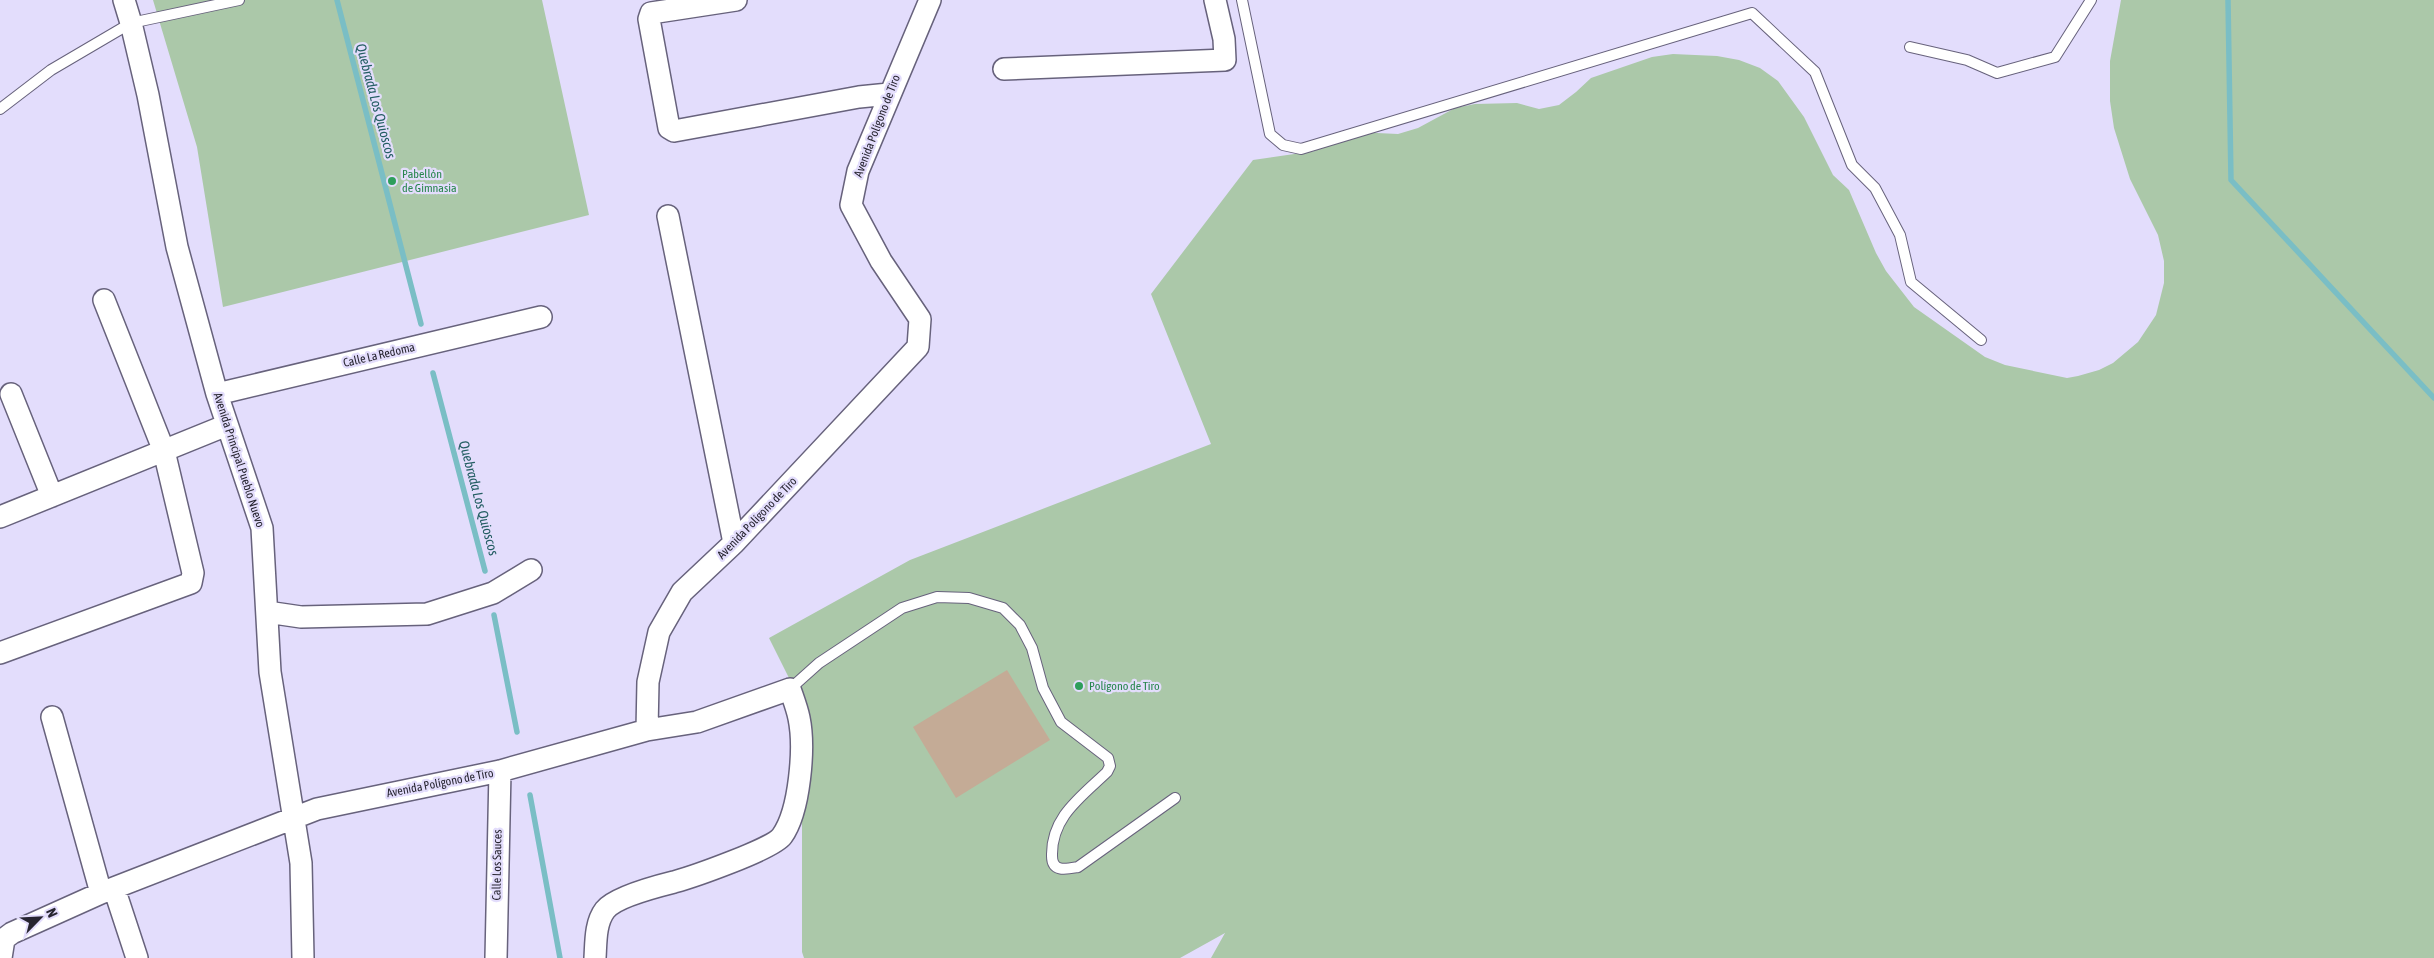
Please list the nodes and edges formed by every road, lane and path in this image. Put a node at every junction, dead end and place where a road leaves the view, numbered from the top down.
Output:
1 (124, 0) edge
2 (239, 0) edge
3 (736, 0) edge
4 (930, 0) edge
5 (1214, 0) edge
6 (1242, 0) edge
7 (2091, 0) edge
8 (209, 4) edge
9 (131, 23) junction
10 (1910, 47) dead end
11 (1004, 69) dead end
12 (889, 94) junction
13 (0, 109) edge
14 (668, 216) dead end
15 (104, 300) dead end
16 (541, 317) dead end
17 (1981, 340) dead end
18 (11, 394) dead end
19 (217, 394) junction
20 (227, 425) junction
21 (164, 451) junction
22 (52, 496) junction
23 (0, 517) edge
24 (734, 543) junction
25 (532, 570) dead end
26 (267, 612) junction
27 (0, 654) edge
28 (790, 689) junction
29 (52, 717) dead end
30 (647, 730) junction
31 (500, 771) junction
32 (1175, 798) dead end
33 (294, 819) junction
34 (107, 890) junction
35 (1, 958) edge
36 (137, 958) edge
37 (303, 958) edge
38 (496, 958) edge
39 (595, 958) edge

1 - 9 street, Avenida Principal Pueblo Nuevo
2 - 8 lane
3 - 12 street
4 - 12 street, Avenida Polígono de Tiro
5 - 11 street
6 - 17 lane
7 - 10 lane
8 - 9 lane
9 - 13 lane
9 - 19 street, Avenida Principal Pueblo Nuevo
12 - 24 street, Avenida Polígono de Tiro
14 - 24 street
15 - 21 street
16 - 19 street, Calle La Redoma
18 - 22 street
19 - 20 street, Avenida Principal Pueblo Nuevo
20 - 21 street
20 - 26 street, Avenida Principal Pueblo Nuevo
21 - 22 street
21 - 27 street
22 - 23 street
24 - 30 street, Avenida Polígono de Tiro
25 - 26 street
26 - 33 street, Avenida Principal Pueblo Nuevo
28 - 30 street
28 - 32 lane
28 - 39 street
29 - 34 street
30 - 31 street, Avenida Polígono de Tiro
31 - 33 street, Avenida Polígono de Tiro
31 - 38 street, Calle Los Sauces
33 - 34 street, Avenida Polígono de Tiro
33 - 37 street, Avenida Principal Pueblo Nuevo
34 - 35 street, Avenida Polígono de Tiro
34 - 36 street

